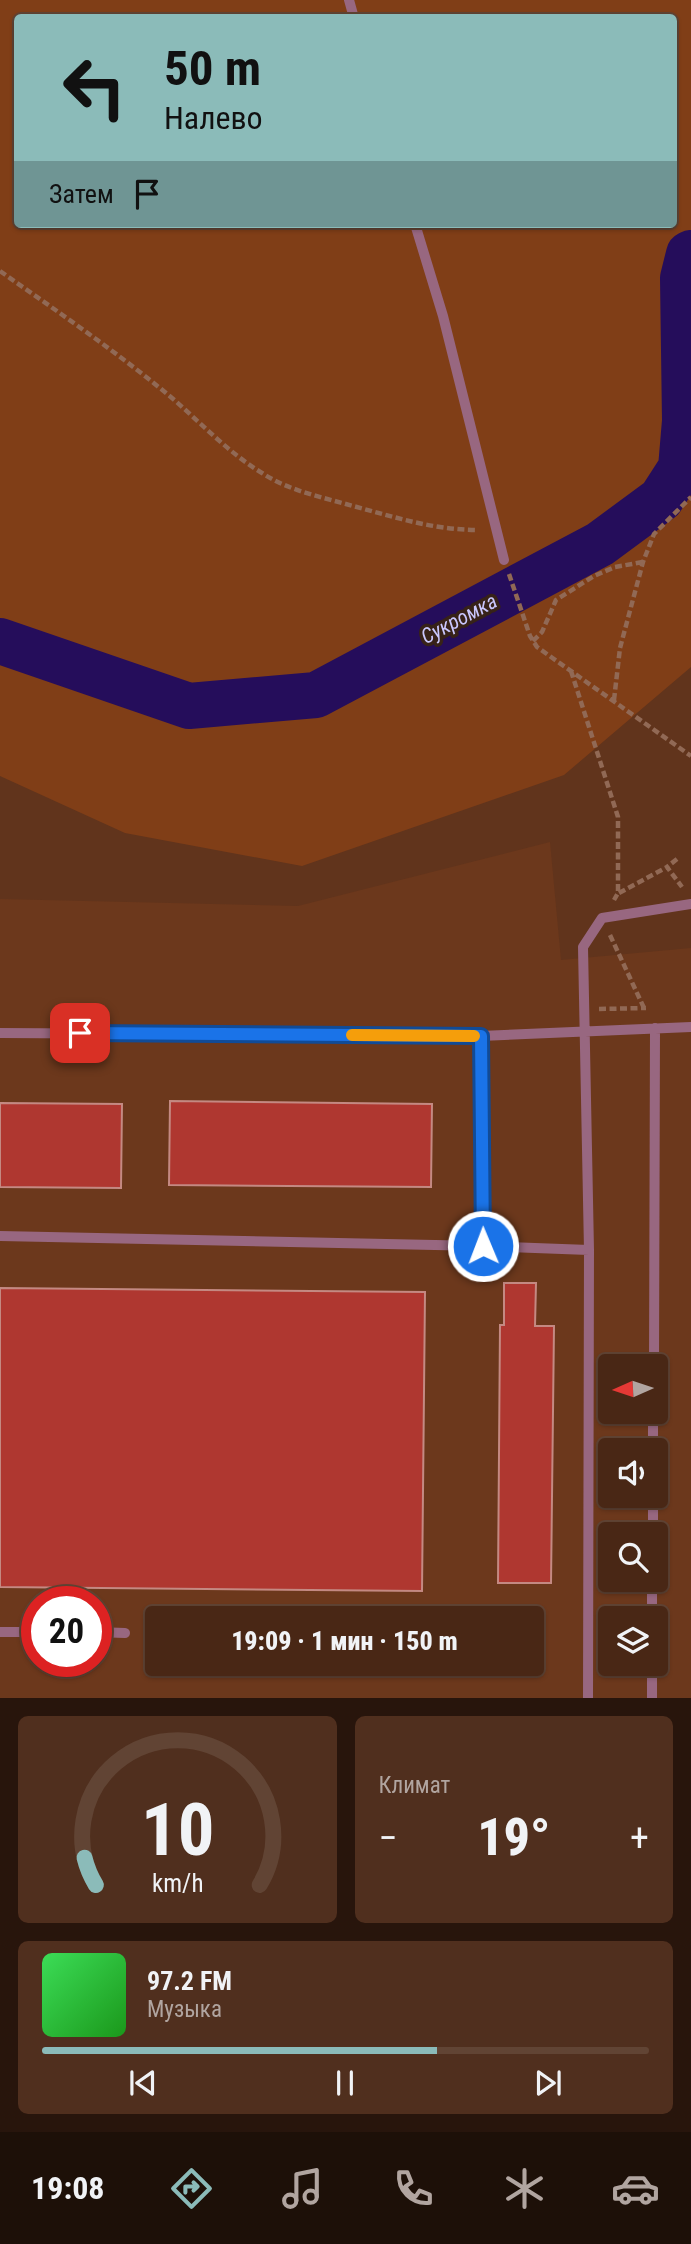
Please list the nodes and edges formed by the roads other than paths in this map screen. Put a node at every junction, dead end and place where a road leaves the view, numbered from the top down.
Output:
1 (416, 228) edge
2 (504, 560) road end
3 (691, 904) edge
4 (691, 1027) edge
5 (655, 1028) junction
6 (584, 1031) junction
7 (0, 1033) edge
8 (481, 1036) junction
9 (0, 1236) edge
10 (483, 1246) junction
11 (589, 1250) junction
12 (654, 1354) edge
13 (0, 1632) edge
14 (21, 1632) edge
15 (112, 1633) edge
16 (125, 1633) dead end
17 (652, 1676) edge
18 (588, 1698) edge
19 (652, 1698) edge

1 - 2 lane
3 - 6 lane
4 - 5 lane
5 - 6 lane
5 - 12 lane
6 - 8 lane
6 - 11 lane
7 - 8 lane
8 - 10 lane
9 - 10 lane
10 - 11 lane
11 - 18 lane
13 - 14 lane
15 - 16 lane
17 - 19 lane

